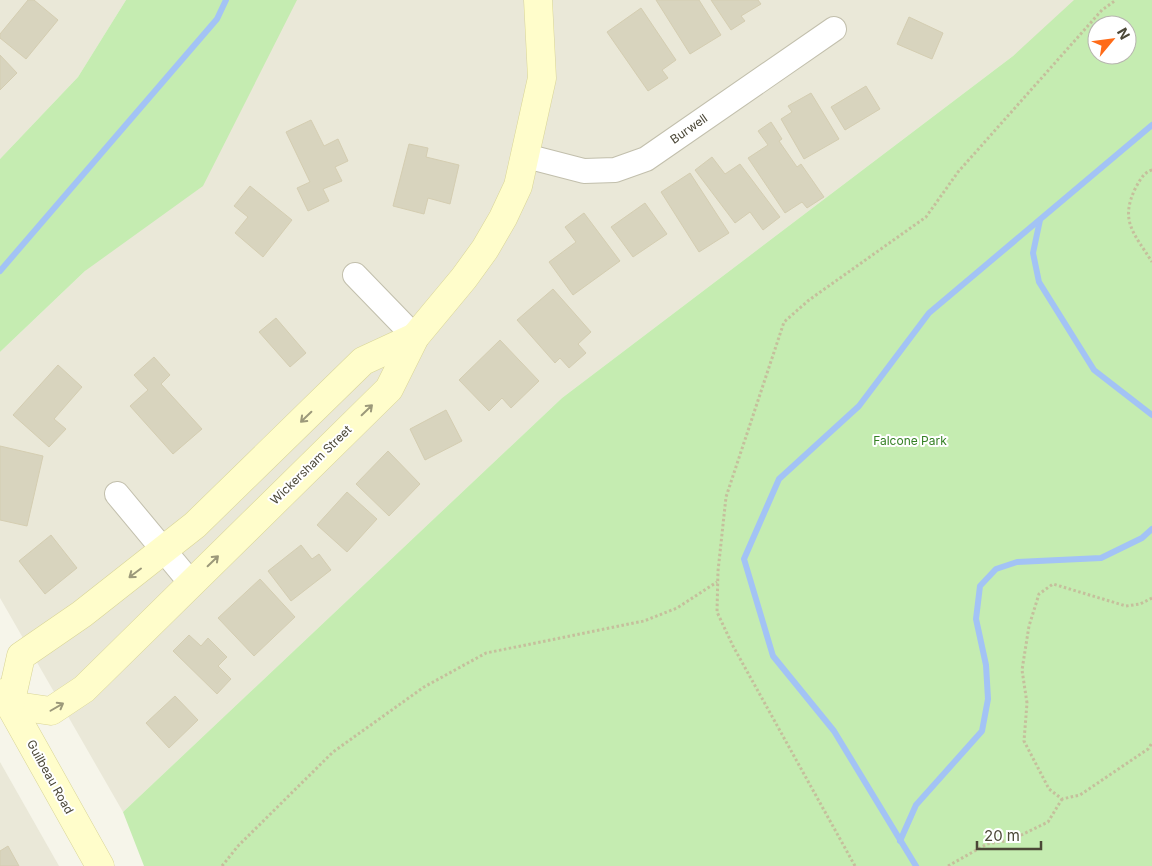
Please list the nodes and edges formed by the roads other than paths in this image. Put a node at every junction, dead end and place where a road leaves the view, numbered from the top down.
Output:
1 (538, 0) edge
2 (834, 29) dead end
3 (526, 156) junction
4 (355, 276) dead end
5 (415, 337) junction
6 (117, 494) dead end
7 (164, 551) junction
8 (191, 582) junction
9 (3, 701) edge
10 (100, 866) edge

1 - 3 street, Wickersham Street
2 - 3 street, Burwell
3 - 5 street, Wickersham Street
4 - 5 street
5 -> 7 street, Wickersham Street
8 -> 5 street, Wickersham Street
6 - 7 street
7 - 8 street
7 -> 9 street, Wickersham Street
9 -> 8 street, Wickersham Street
9 - 10 street, Guilbeau Road

